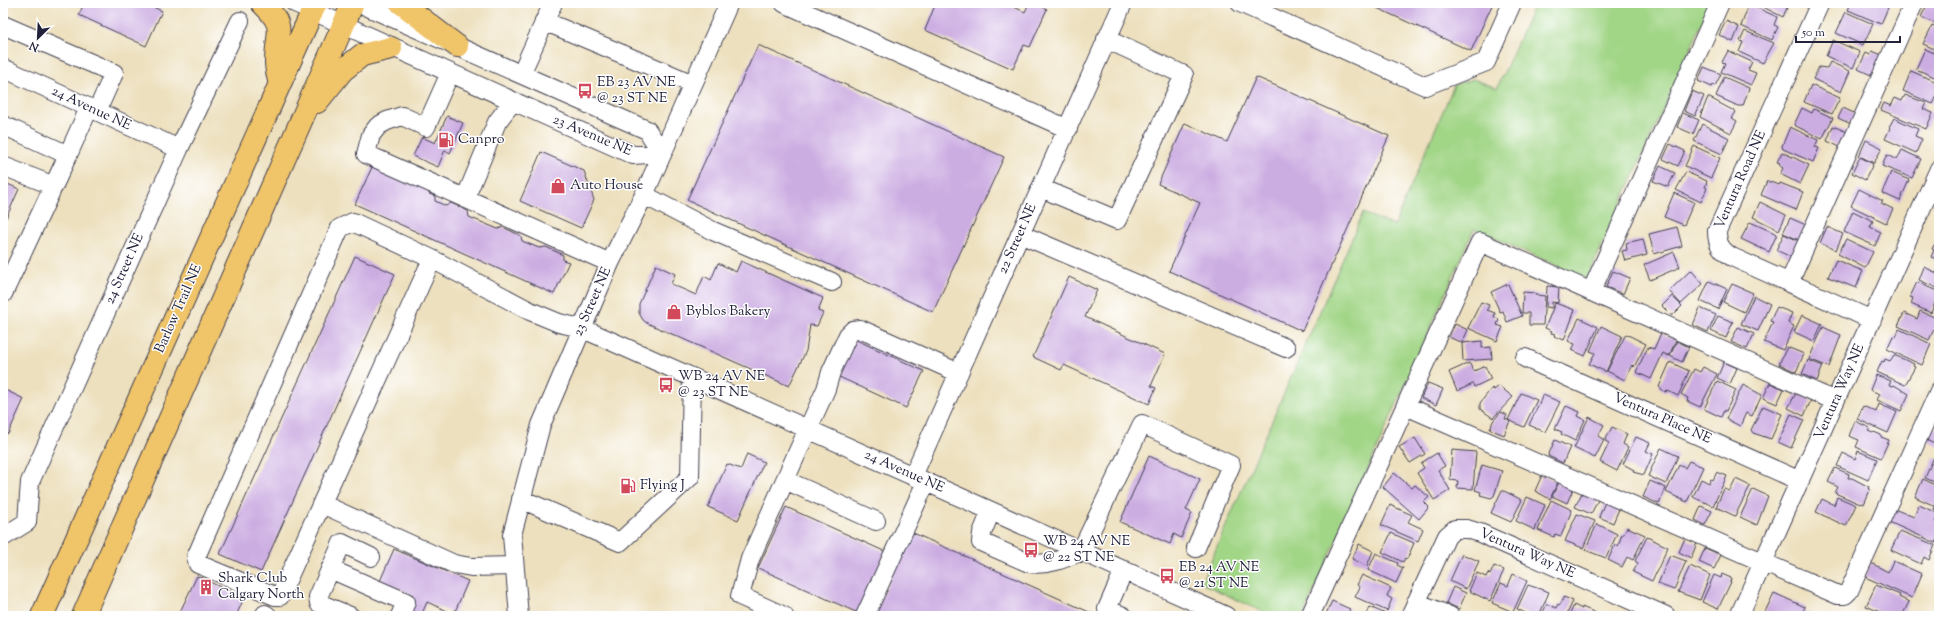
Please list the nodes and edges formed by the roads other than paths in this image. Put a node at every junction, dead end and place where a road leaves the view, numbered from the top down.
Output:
1 (262, 3) edge
2 (352, 3) edge
3 (359, 3) edge
4 (401, 3) edge
5 (553, 3) edge
6 (729, 3) edge
7 (784, 3) edge
8 (1123, 3) edge
9 (1240, 3) edge
10 (1512, 3) edge
11 (1720, 3) edge
12 (1820, 3) edge
13 (1914, 3) edge
14 (308, 6) edge
15 (240, 21) dead end
16 (544, 21) junction
17 (3, 25) edge
18 (343, 25) junction
19 (1106, 39) junction
20 (457, 46) junction
21 (391, 48) junction
22 (3, 68) edge
23 (450, 73) junction
24 (521, 74) junction
25 (692, 84) junction
26 (279, 85) junction
27 (513, 101) junction
28 (93, 110) junction
29 (3, 125) edge
30 (299, 125) junction
31 (1068, 129) junction
32 (179, 149) junction
33 (662, 153) junction
34 (68, 155) junction
35 (3, 166) edge
36 (1939, 169) edge
37 (54, 186) junction
38 (1041, 188) junction
39 (644, 195) junction
40 (465, 199) junction
41 (1020, 234) junction
42 (432, 259) junction
43 (610, 263) junction
44 (832, 282) dead end
45 (1788, 283) junction
46 (1591, 292) junction
47 (3, 294) edge
48 (1872, 320) junction
49 (581, 328) junction
50 (1286, 348) dead end
51 (1525, 358) dead end
52 (959, 374) junction
53 (692, 378) junction
54 (1939, 391) edge
55 (1835, 401) junction
56 (1406, 406) junction
57 (808, 429) junction
58 (920, 479) junction
59 (785, 480) junction
60 (1800, 481) junction
61 (521, 500) junction
62 (322, 504) junction
63 (992, 511) junction
64 (876, 521) dead end
65 (3, 537) edge
66 (1196, 548) dead end
67 (1081, 551) junction
68 (371, 557) dead end
69 (1763, 563) junction
70 (514, 566) junction
71 (330, 569) junction
72 (1124, 570) junction
73 (1413, 609) edge
74 (43, 612) edge
75 (83, 616) edge
76 (264, 616) edge
77 (268, 616) edge
78 (350, 616) edge
79 (400, 616) edge
80 (519, 616) edge
81 (784, 616) edge
82 (865, 616) edge
83 (1123, 616) edge
84 (1226, 616) edge
85 (1310, 616) edge
86 (1450, 616) edge
87 (1666, 616) edge
88 (1739, 616) edge

1 - 26 main road
2 - 18 main road
3 - 20 street, 23 Avenue NE
4 - 20 main road
5 - 16 street
6 - 25 street, 23 Street NE
7 - 31 street
8 - 19 street, 22 Street NE
9 - 10 street
11 - 46 street
12 - 45 street, Ventura Road NE
13 - 45 street
14 - 18 street, 23 Avenue NE
14 - 26 main road, Barlow Trail NE
15 - 32 street, 24 Street NE
16 - 24 street
16 - 25 street
17 - 28 street
18 - 21 street, 23 Avenue NE
18 - 30 main road
19 - 31 street, 22 Street NE
19 - 38 street
20 - 24 street, 23 Avenue NE
21 - 23 street, 23 Avenue NE
21 - 30 main road
22 - 28 street, 24 Avenue NE
23 - 27 street, 23 Avenue NE
23 - 40 street
24 - 33 street, 23 Avenue NE
25 - 33 street, 23 Street NE
26 - 74 main road, Barlow Trail NE
27 - 33 street, 23 Avenue NE
27 - 40 street
28 - 32 street, 24 Avenue NE
28 - 34 street
29 - 34 street
30 - 75 main road
31 - 38 street, 22 Street NE
32 - 65 street, 24 Street NE
33 - 39 street, 23 Street NE
34 - 37 street
35 - 37 street
36 - 48 street, Ventura Way NE
37 - 47 street
38 - 41 street, 22 Street NE
39 - 43 street, 23 Street NE
39 - 44 street
40 - 43 street
41 - 50 street
41 - 52 street, 22 Street NE
42 - 49 street, 24 Avenue NE
42 - 62 street
42 - 62 street, 24 Avenue NE
43 - 49 street, 23 Street NE
45 - 48 street, Ventura Road NE
46 - 55 street
46 - 56 street
48 - 55 street, Ventura Way NE
49 - 53 street, 24 Avenue NE
49 - 61 street, 23 Street NE
51 - 60 street, Ventura Place NE
52 - 57 street
52 - 58 street, 22 Street NE
53 - 57 street, 24 Avenue NE
53 - 61 street
54 - 69 street
55 - 60 street, Ventura Way NE
56 - 69 street
56 - 85 street
57 - 58 street, 24 Avenue NE
57 - 59 street
58 - 63 street, 24 Avenue NE
58 - 82 street, 22 Street NE
59 - 64 street
59 - 81 street
60 - 69 street, Ventura Way NE
61 - 70 street, 23 Street NE
62 - 70 street
63 - 67 street, 24 Avenue NE
63 - 67 street
66 - 67 street
67 - 72 street, 24 Avenue NE
68 - 71 street
69 - 88 street, Ventura Way NE
70 - 80 street, 23 Street NE
71 - 78 street
71 - 79 street
72 - 83 street
72 - 84 street, 24 Avenue NE
73 - 86 street
73 - 87 street, Ventura Way NE
76 - 77 street

